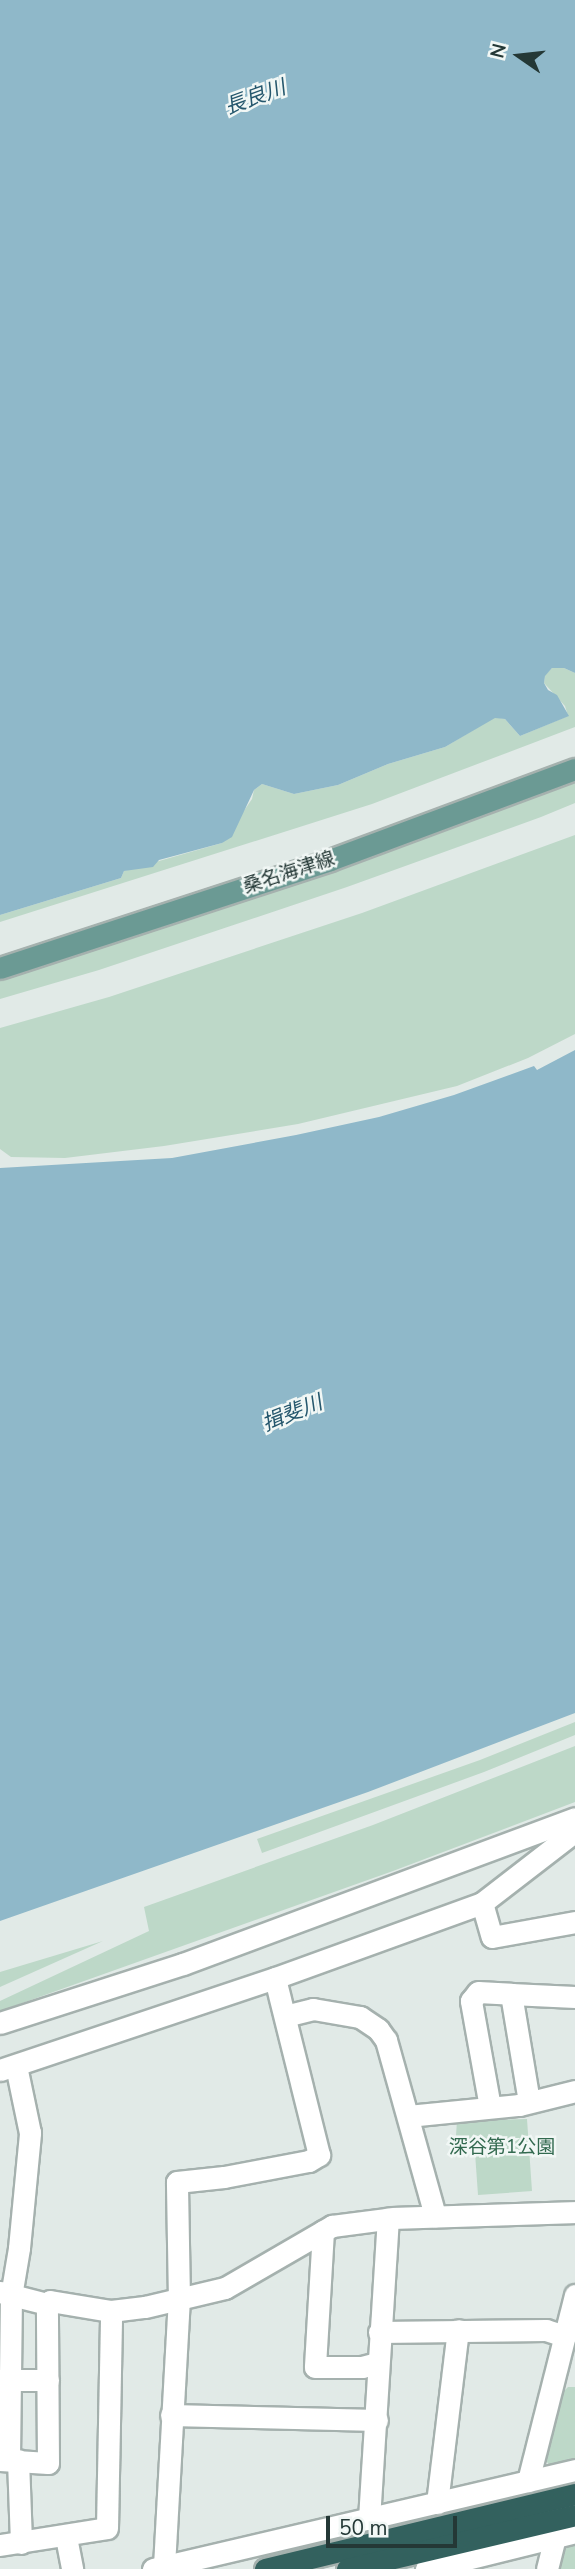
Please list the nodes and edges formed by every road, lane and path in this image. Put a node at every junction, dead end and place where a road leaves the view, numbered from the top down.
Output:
1 (575, 769) edge
2 (0, 968) edge
3 (575, 1818) edge
4 (575, 1831) edge
5 (482, 1903) junction
6 (575, 1922) edge
7 (275, 1978) junction
8 (511, 1994) junction
9 (575, 1997) edge
10 (285, 2016) junction
11 (0, 2023) edge
12 (8, 2068) edge
13 (575, 2091) edge
14 (529, 2102) junction
15 (490, 2107) junction
16 (408, 2116) junction
17 (575, 2212) edge
18 (435, 2216) junction
19 (388, 2219) junction
20 (324, 2231) junction
21 (5, 2294) edge
22 (575, 2295) edge
23 (179, 2300) junction
24 (47, 2304) junction
25 (111, 2311) junction
26 (458, 2330) junction
27 (379, 2332) junction
28 (565, 2336) junction
29 (377, 2363) junction
30 (565, 2378) edge
31 (5, 2380) edge
32 (48, 2380) junction
33 (171, 2415) junction
34 (377, 2420) junction
35 (9, 2459) edge
36 (575, 2470) edge
37 (528, 2481) junction
38 (575, 2494) edge
39 (437, 2503) junction
40 (575, 2515) edge
41 (369, 2519) junction
42 (565, 2535) edge
43 (66, 2536) junction
44 (10, 2544) edge
45 (446, 2551) edge
46 (158, 2568) edge
47 (72, 2569) edge
48 (265, 2569) edge
49 (347, 2569) edge
50 (426, 2569) edge
51 (547, 2569) edge

1 - 2 main road, 桑名海津線
3 - 11 street
4 - 5 street
5 - 6 street
5 - 7 street
7 - 10 street
7 - 12 street
8 - 9 street
8 - 14 street
8 - 15 street
10 - 16 street
10 - 23 street
12 - 21 street
13 - 14 street
14 - 15 street
15 - 16 street
16 - 18 street
17 - 18 street
18 - 19 street
19 - 20 street
19 - 27 street
20 - 23 street
20 - 29 street
21 - 24 street
21 - 31 street
22 - 28 street
23 - 25 street
23 - 33 street
24 - 25 street
24 - 32 street
25 - 43 street
26 - 27 street
26 - 28 street
26 - 39 street
27 - 29 street
28 - 30 street
29 - 34 street
30 - 37 street
31 - 32 street
31 - 35 street
32 - 35 street
33 - 34 street
33 - 46 street
34 - 41 street
35 - 44 street
36 - 37 street
37 - 39 street
38 - 45 highway
39 - 41 street
40 - 45 highway
41 - 46 street
42 - 45 street
42 - 51 street
43 - 44 street
43 - 47 street
45 - 48 highway
45 - 49 highway
45 - 50 street

